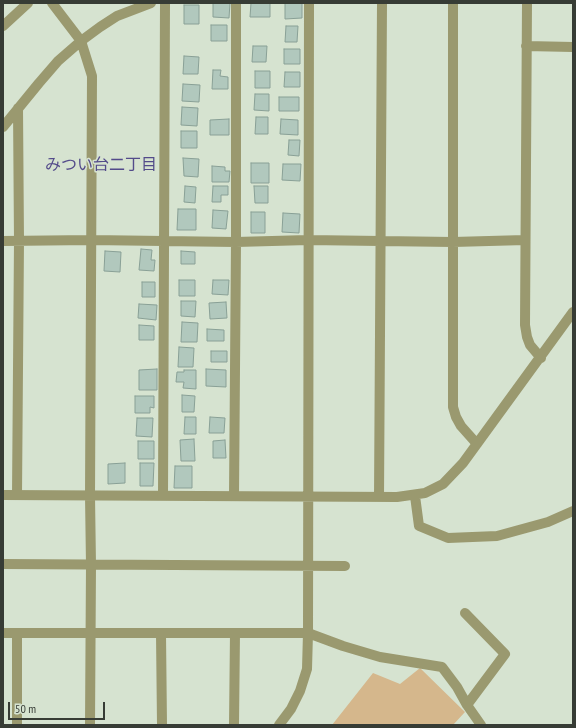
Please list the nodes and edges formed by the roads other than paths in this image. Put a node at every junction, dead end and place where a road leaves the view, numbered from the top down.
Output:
1 (28, 3) edge
2 (52, 3) edge
3 (151, 3) edge
4 (165, 3) edge
5 (236, 3) edge
6 (308, 3) edge
7 (382, 3) edge
8 (453, 3) edge
9 (527, 3) edge
10 (3, 26) edge
11 (81, 41) junction
12 (526, 46) junction
13 (573, 47) edge
14 (18, 108) junction
15 (3, 127) edge
16 (91, 240) junction
17 (308, 240) junction
18 (525, 240) junction
19 (3, 241) edge
20 (19, 241) junction
21 (164, 241) junction
22 (236, 242) junction
23 (381, 242) junction
24 (453, 242) junction
25 (573, 312) edge
26 (541, 358) junction
27 (478, 444) junction
28 (3, 495) edge
29 (17, 495) junction
30 (90, 496) junction
31 (163, 496) junction
32 (234, 496) junction
33 (308, 496) junction
34 (415, 496) junction
35 (379, 497) junction
36 (573, 511) edge
37 (3, 564) edge
38 (91, 565) junction
39 (308, 566) junction
40 (345, 566) dead end
41 (465, 613) dead end
42 (3, 633) edge
43 (235, 633) junction
44 (308, 633) junction
45 (17, 634) junction
46 (90, 634) junction
47 (161, 634) junction
48 (467, 705) junction
49 (17, 725) edge
50 (90, 725) edge
51 (162, 725) edge
52 (234, 725) edge
53 (278, 725) edge
54 (481, 725) edge

1 - 10 street
2 - 11 street
3 - 11 street
4 - 21 street
5 - 22 street
6 - 17 street
7 - 23 street
8 - 24 street
9 - 12 street
11 - 14 street
11 - 16 street
12 - 13 street
12 - 18 street
14 - 15 street
14 - 20 street
16 - 20 street
16 - 21 street
16 - 30 street
17 - 22 street
17 - 23 street
17 - 33 street
18 - 24 street
18 - 26 street
19 - 20 street
20 - 29 street
21 - 22 street
21 - 31 street
22 - 32 street
23 - 24 street
23 - 35 street
24 - 27 street
25 - 26 street
26 - 27 street
27 - 34 street
28 - 29 street
29 - 30 street
30 - 31 street
30 - 38 street
31 - 32 street
32 - 33 street
33 - 35 street
33 - 39 street
34 - 35 street
34 - 36 street
37 - 38 street
38 - 39 street
38 - 46 street
39 - 40 street
39 - 44 street
41 - 48 street
42 - 45 street
43 - 44 street
43 - 47 street
43 - 52 street
44 - 48 street
44 - 53 street
45 - 46 street
45 - 49 street
46 - 47 street
46 - 50 street
47 - 51 street
48 - 54 street

